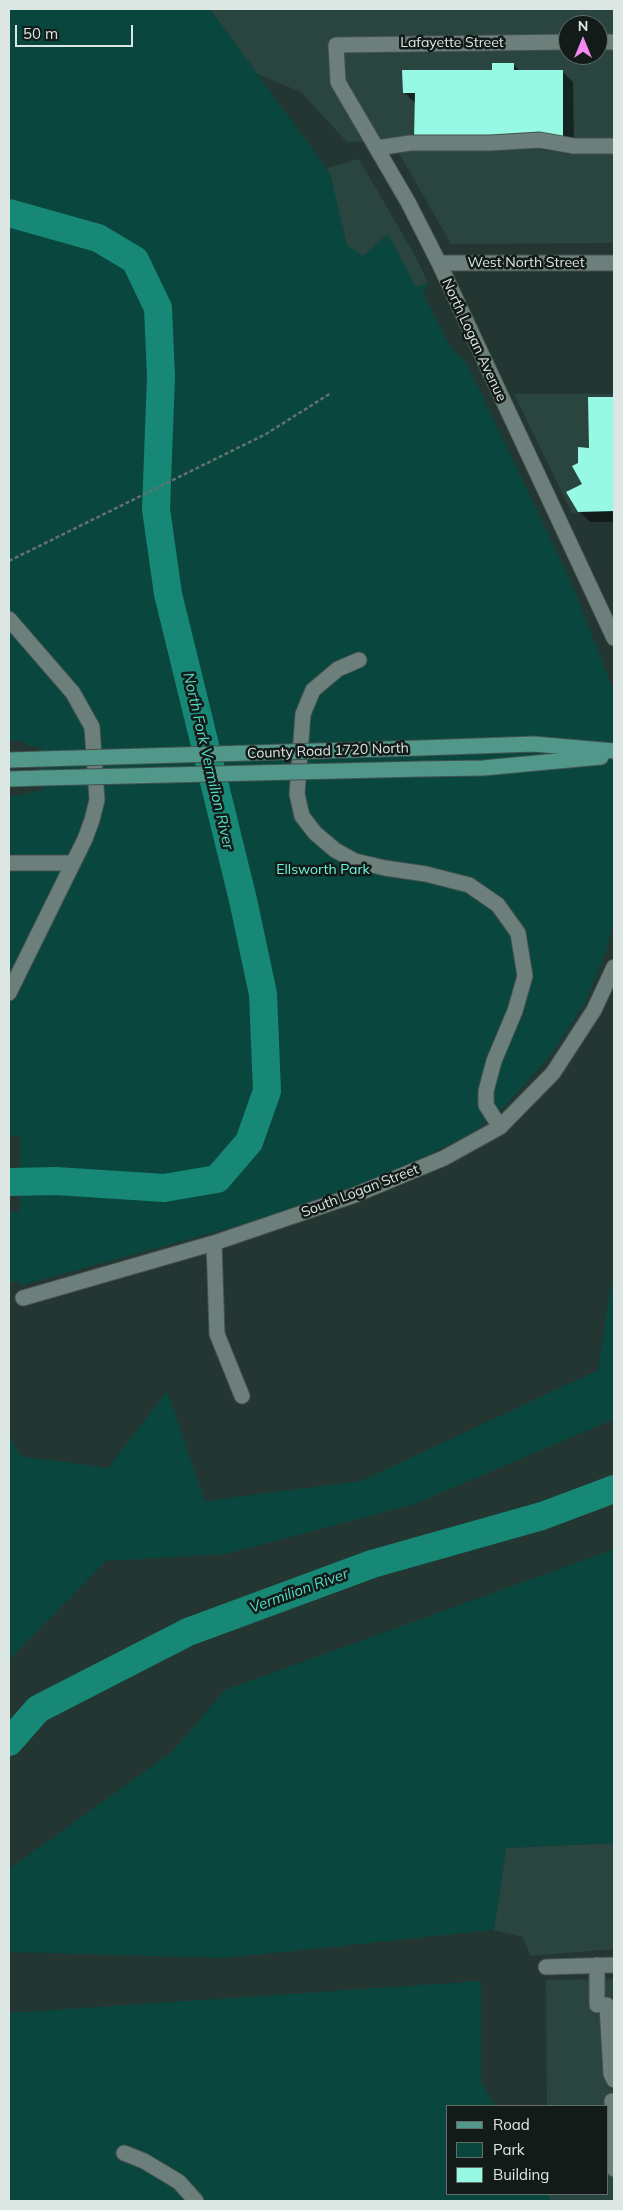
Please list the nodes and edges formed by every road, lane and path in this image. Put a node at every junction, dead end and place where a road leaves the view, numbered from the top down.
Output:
1 (558, 42) edge
2 (336, 45) joint
3 (614, 146) edge
4 (377, 148) junction
5 (439, 263) junction
6 (614, 263) edge
7 (332, 393) dead end
8 (9, 561) edge
9 (9, 619) edge
10 (613, 634) edge
11 (359, 660) dead end
12 (614, 751) edge
13 (614, 756) edge
14 (9, 760) edge
15 (9, 779) edge
16 (73, 863) junction
17 (9, 864) edge
18 (614, 967) edge
19 (9, 993) edge
20 (500, 1127) junction
21 (214, 1243) junction
22 (23, 1298) dead end
23 (242, 1396) dead end
24 (597, 1965) junction
25 (614, 1965) edge
26 (546, 1966) dead end
27 (614, 2080) edge
28 (612, 2101) dead end
29 (124, 2153) dead end
30 (614, 2169) edge
31 (196, 2201) edge

1 - 2 street, Lafayette Street
2 - 4 street, North Logan Avenue
3 - 4 street
4 - 5 street, North Logan Avenue
5 - 6 street, West North Street
5 - 10 street, North Logan Avenue
7 - 8 path
9 - 16 street
11 - 20 street
12 - 14 main road, County Road 1720 North, bridge
13 - 15 main road, County Road 1720 North, bridge
16 - 17 street
16 - 19 street
18 - 20 street, South Logan Street
20 - 21 street, South Logan Street
21 - 22 street, South Logan Street
21 - 23 street
24 - 25 street
24 - 26 street
24 - 27 street
28 - 30 street
29 - 31 street

